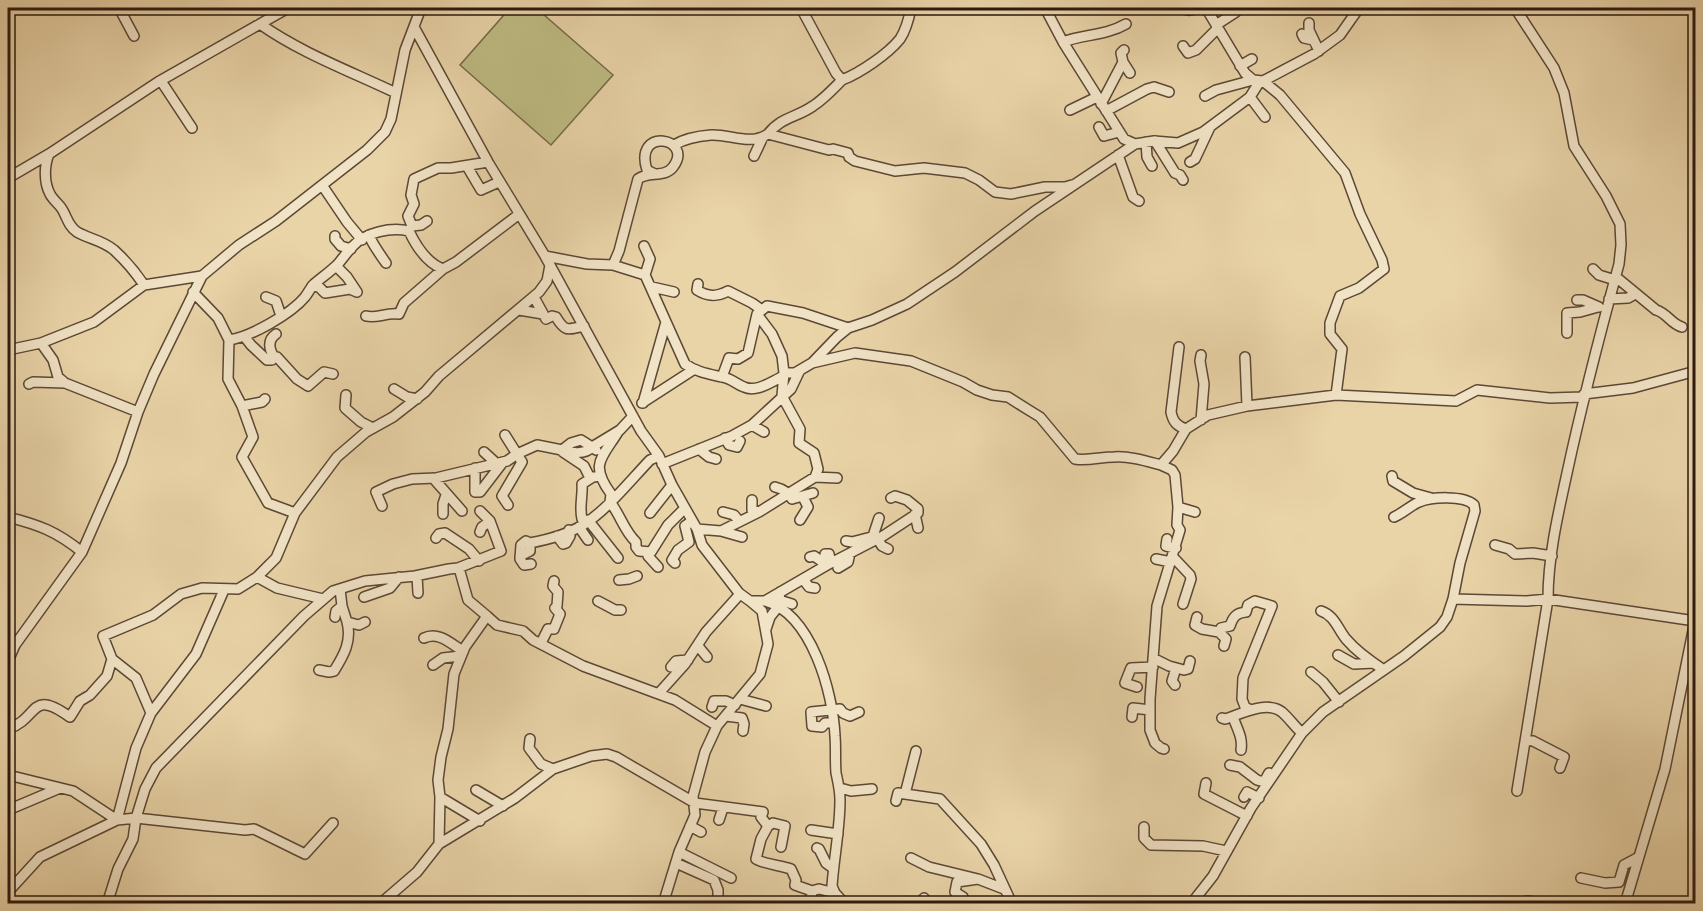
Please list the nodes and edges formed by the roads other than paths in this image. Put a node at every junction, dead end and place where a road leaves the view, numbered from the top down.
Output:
1 (119, 8) edge
2 (288, 8) edge
3 (421, 8) edge
4 (801, 8) edge
5 (911, 8) edge
6 (1044, 8) edge
7 (1180, 8) edge
8 (1198, 8) edge
9 (1206, 8) edge
10 (1359, 8) edge
11 (1515, 8) edge
12 (1236, 12) dead end
13 (1309, 23) dead end
14 (260, 24) junction
15 (1126, 24) dead end
16 (1217, 26) junction
17 (414, 27) junction
18 (1302, 34) dead end
19 (134, 36) dead end
20 (1313, 39) junction
21 (1063, 42) junction
22 (1184, 46) dead end
23 (1124, 50) dead end
24 (1319, 51) junction
25 (1251, 59) dead end
26 (1123, 62) junction
27 (1240, 66) junction
28 (1130, 73) dead end
29 (842, 80) junction
30 (161, 81) junction
31 (1259, 81) junction
32 (1169, 92) dead end
33 (396, 93) junction
34 (1205, 96) dead end
35 (1250, 97) junction
36 (1101, 104) junction
37 (1070, 110) dead end
38 (1265, 117) dead end
39 (1099, 127) dead end
40 (1210, 127) junction
41 (192, 128) dead end
42 (1119, 132) junction
43 (766, 136) junction
44 (1151, 141) junction
45 (1135, 144) junction
46 (674, 145) junction
47 (49, 154) junction
48 (1118, 155) junction
49 (754, 156) dead end
50 (488, 162) junction
51 (644, 162) junction
52 (1190, 162) dead end
53 (1152, 165) dead end
54 (471, 166) junction
55 (655, 174) junction
56 (8, 178) edge
57 (638, 178) junction
58 (1085, 179) junction
59 (1183, 180) dead end
60 (499, 182) junction
61 (322, 185) junction
62 (1139, 201) dead end
63 (518, 214) junction
64 (427, 221) dead end
65 (410, 229) junction
66 (335, 236) dead end
67 (366, 237) junction
68 (644, 246) dead end
69 (351, 249) junction
70 (545, 255) junction
71 (386, 263) dead end
72 (334, 264) junction
73 (613, 265) junction
74 (550, 266) junction
75 (443, 269) junction
76 (1593, 269) dead end
77 (645, 274) junction
78 (202, 276) junction
79 (1615, 278) junction
80 (698, 284) dead end
81 (144, 285) junction
82 (312, 286) junction
83 (652, 287) junction
84 (194, 291) junction
85 (674, 292) dead end
86 (1635, 294) junction
87 (266, 297) dead end
88 (534, 297) junction
89 (1610, 299) junction
90 (1577, 300) dead end
91 (1602, 309) junction
92 (519, 310) junction
93 (760, 312) junction
94 (543, 314) junction
95 (281, 316) junction
96 (366, 316) dead end
97 (666, 322) junction
98 (584, 326) junction
99 (1682, 327) dead end
100 (848, 328) junction
101 (1567, 333) dead end
102 (276, 334) dead end
103 (244, 336) junction
104 (229, 340) junction
105 (41, 343) junction
106 (1179, 347) dead end
107 (8, 350) edge
108 (1201, 355) dead end
109 (274, 357) junction
110 (1245, 357) dead end
111 (812, 363) junction
112 (693, 370) junction
113 (800, 370) junction
114 (1695, 371) edge
115 (333, 374) dead end
116 (784, 374) junction
117 (722, 376) junction
118 (65, 383) junction
119 (29, 384) dead end
120 (394, 389) dead end
121 (1336, 394) junction
122 (346, 395) dead end
123 (1583, 395) junction
124 (782, 396) junction
125 (265, 399) dead end
126 (417, 399) junction
127 (643, 403) junction
128 (242, 406) junction
129 (1247, 406) junction
130 (138, 412) junction
131 (632, 414) junction
132 (1201, 420) junction
133 (752, 425) junction
134 (373, 428) junction
135 (1186, 429) junction
136 (620, 430) junction
137 (764, 432) dead end
138 (505, 435) dead end
139 (725, 438) junction
140 (740, 441) dead end
141 (592, 447) junction
142 (699, 449) junction
143 (562, 450) junction
144 (484, 452) dead end
145 (517, 454) junction
146 (1171, 454) junction
147 (601, 457) junction
148 (716, 459) dead end
149 (661, 460) junction
150 (500, 462) junction
151 (1161, 465) junction
152 (475, 468) junction
153 (1175, 475) junction
154 (601, 476) junction
155 (1392, 476) dead end
156 (815, 477) junction
157 (433, 478) junction
158 (590, 478) junction
159 (837, 478) dead end
160 (672, 485) junction
161 (775, 487) dead end
162 (813, 493) dead end
163 (789, 494) junction
164 (446, 495) junction
165 (802, 497) junction
166 (891, 498) dead end
167 (1434, 498) junction
168 (752, 500) dead end
169 (610, 502) junction
170 (507, 505) dead end
171 (382, 506) dead end
172 (1178, 507) junction
173 (685, 508) junction
174 (462, 511) dead end
175 (480, 511) dead end
176 (723, 512) dead end
177 (759, 512) junction
178 (1195, 512) dead end
179 (295, 513) junction
180 (650, 513) dead end
181 (443, 514) dead end
182 (915, 514) junction
183 (8, 517) edge
184 (1394, 517) dead end
185 (879, 518) dead end
186 (800, 520) dead end
187 (490, 521) junction
188 (739, 521) junction
189 (581, 525) junction
190 (694, 525) junction
191 (918, 528) dead end
192 (721, 531) junction
193 (480, 532) dead end
194 (742, 537) dead end
195 (436, 538) dead end
196 (876, 538) junction
197 (1167, 539) dead end
198 (588, 540) dead end
199 (846, 541) dead end
200 (1495, 545) dead end
201 (888, 549) dead end
202 (82, 552) junction
203 (825, 554) dead end
204 (648, 556) dead end
205 (810, 556) dead end
206 (1174, 556) junction
207 (1552, 556) junction
208 (618, 558) dead end
209 (1156, 559) dead end
210 (479, 561) junction
211 (675, 563) dead end
212 (531, 564) dead end
213 (832, 565) junction
214 (658, 567) dead end
215 (459, 568) junction
216 (417, 576) junction
217 (637, 576) dead end
218 (257, 577) junction
219 (399, 577) junction
220 (803, 579) junction
221 (619, 580) dead end
222 (554, 581) dead end
223 (815, 588) dead end
224 (340, 589) junction
225 (224, 590) junction
226 (418, 593) dead end
227 (740, 594) junction
228 (364, 597) dead end
229 (323, 599) junction
230 (1453, 599) junction
231 (1548, 599) junction
232 (779, 600) junction
233 (598, 601) dead end
234 (750, 601) junction
235 (792, 604) dead end
236 (1183, 604) dead end
237 (342, 606) junction
238 (621, 610) dead end
239 (1322, 611) dead end
240 (487, 616) junction
241 (335, 617) dead end
242 (1197, 617) dead end
243 (347, 622) junction
244 (365, 622) dead end
245 (766, 632) junction
246 (1219, 632) junction
247 (424, 638) dead end
248 (541, 643) junction
249 (698, 646) junction
250 (1224, 646) dead end
251 (462, 653) junction
252 (1338, 655) dead end
253 (707, 657) dead end
254 (112, 659) junction
255 (688, 660) junction
256 (1190, 660) dead end
257 (8, 661) edge
258 (1153, 662) junction
259 (1374, 663) junction
260 (433, 664) dead end
261 (671, 667) dead end
262 (1176, 668) junction
263 (319, 670) dead end
264 (1384, 670) junction
265 (1311, 672) dead end
266 (1174, 685) dead end
267 (1137, 687) dead end
268 (659, 693) junction
269 (737, 702) junction
270 (1339, 702) junction
271 (766, 706) dead end
272 (712, 707) dead end
273 (831, 710) junction
274 (1150, 710) junction
275 (1251, 710) junction
276 (859, 712) dead end
277 (151, 713) junction
278 (726, 716) junction
279 (1132, 717) dead end
280 (1233, 717) junction
281 (1222, 718) dead end
282 (833, 723) junction
283 (717, 726) junction
284 (8, 729) edge
285 (743, 731) dead end
286 (1302, 733) junction
287 (530, 739) dead end
288 (1526, 740) junction
289 (1164, 749) dead end
290 (1241, 750) dead end
291 (916, 751) dead end
292 (1230, 765) dead end
293 (1278, 768) junction
294 (1560, 768) dead end
295 (553, 769) junction
296 (8, 775) edge
297 (1206, 783) dead end
298 (60, 788) junction
299 (840, 788) junction
300 (872, 789) dead end
301 (476, 790) dead end
302 (852, 791) junction
303 (1517, 791) dead end
304 (904, 794) junction
305 (440, 797) junction
306 (1244, 797) dead end
307 (1258, 798) junction
308 (896, 801) dead end
309 (695, 803) junction
310 (840, 805) junction
311 (502, 806) junction
312 (723, 808) junction
313 (8, 810) edge
314 (1246, 816) junction
315 (136, 818) junction
316 (117, 820) junction
317 (480, 820) junction
318 (719, 820) dead end
319 (333, 823) dead end
320 (690, 826) junction
321 (768, 826) junction
322 (1144, 827) dead end
323 (811, 830) dead end
324 (701, 832) dead end
325 (838, 834) junction
326 (439, 844) junction
327 (781, 847) dead end
328 (817, 848) dead end
329 (1226, 851) junction
330 (679, 852) junction
331 (1639, 857) junction
332 (911, 858) dead end
333 (676, 863) junction
334 (833, 868) junction
335 (937, 869) junction
336 (713, 874) junction
337 (924, 876) dead end
338 (1581, 878) dead end
339 (978, 879) junction
340 (1004, 889) junction
341 (812, 891) junction
342 (8, 892) edge
343 (963, 897) dead end
344 (839, 899) edge
345 (1527, 901) dead end
346 (107, 903) edge
347 (380, 903) edge
348 (663, 903) edge
349 (718, 903) edge
350 (810, 903) edge
351 (1012, 903) edge
352 (1193, 903) edge
353 (1550, 903) edge
354 (1625, 903) edge

1 - 19 street
2 - 14 street
3 - 17 street
4 - 29 street
5 - 29 street
6 - 21 street
7 - 8 street
9 - 16 street
10 - 24 street
11 - 79 street
12 - 16 street
13 - 20 street
14 - 30 street
14 - 33 street
15 - 21 street
16 - 22 street
16 - 27 street
17 - 33 street
17 - 50 street
18 - 20 street
20 - 24 street
21 - 36 street
23 - 26 street
24 - 31 street
25 - 27 street
26 - 28 street
26 - 36 street
27 - 31 street
29 - 43 street
30 - 41 street
30 - 47 street
31 - 34 street
31 - 35 street
31 - 121 street
32 - 36 street
33 - 61 street
35 - 38 street
35 - 40 street
36 - 37 street
36 - 42 street
39 - 42 street
40 - 44 street
40 - 52 street
42 - 45 street
43 - 46 street
43 - 49 street
43 - 58 street
44 - 45 street
44 - 53 street
44 - 59 street
45 - 48 street
46 - 51 street
46 - 55 street
47 - 56 street
47 - 81 street
48 - 58 street
48 - 62 street
50 - 54 street
50 - 60 street
51 - 55 street
51 - 57 street
54 - 60 street
54 - 65 street
55 - 57 street
57 - 73 street
58 - 100 street
60 - 63 street
61 - 67 street
61 - 78 street
63 - 70 street
63 - 75 street
64 - 65 street
65 - 67 street
65 - 75 street
66 - 69 street
67 - 69 street
67 - 71 street
68 - 77 street
69 - 72 street
70 - 73 street
70 - 74 street
72 - 82 street
72 - 82 street
73 - 77 street
74 - 88 street
74 - 98 street
75 - 96 street
76 - 79 street
77 - 83 street
78 - 81 street
78 - 84 street
79 - 86 street
79 - 89 street
80 - 93 street
81 - 105 street
82 - 95 street
83 - 85 street
83 - 97 street
84 - 104 street
84 - 130 street
86 - 89 street
86 - 99 street
87 - 95 street
88 - 92 street
88 - 94 street
89 - 91 street
90 - 91 street
91 - 101 street
91 - 123 street
92 - 94 street
92 - 126 street
93 - 100 street
93 - 116 street
93 - 117 street
94 - 98 street
95 - 103 street
97 - 112 street
97 - 127 street
98 - 131 street
100 - 111 street
102 - 109 street
103 - 104 street
103 - 109 street
104 - 128 street
105 - 107 street
105 - 118 street
106 - 135 street
108 - 132 street
109 - 115 street
110 - 129 street
111 - 113 street
111 - 151 street
112 - 117 street
112 - 127 street
113 - 116 street
113 - 124 street
114 - 123 street
116 - 117 street
116 - 124 street
118 - 119 street
118 - 130 street
120 - 126 street
121 - 123 street
121 - 129 street
122 - 134 street
123 - 207 street
124 - 133 street
124 - 156 street
125 - 128 street
126 - 134 street
127 - 131 street
128 - 179 street
129 - 132 street
130 - 202 street
131 - 136 street
131 - 149 street
132 - 135 street
133 - 137 street
133 - 139 street
134 - 179 street
135 - 146 street
136 - 141 street
136 - 147 street
138 - 145 street
139 - 140 street
139 - 142 street
141 - 143 street
141 - 147 street
142 - 148 street
142 - 149 street
143 - 145 street
143 - 158 street
144 - 150 street
145 - 150 street
145 - 170 street
146 - 151 street
146 - 153 street
147 - 154 street
149 - 160 street
149 - 169 street
150 - 152 street
150 - 152 street
151 - 153 street
152 - 157 street
153 - 172 street
154 - 158 street
154 - 169 street
155 - 167 street
156 - 159 street
156 - 163 street
157 - 164 street
157 - 171 street
158 - 189 street
160 - 173 street
160 - 180 street
161 - 163 street
162 - 165 street
163 - 165 street
163 - 177 street
164 - 174 street
164 - 181 street
165 - 186 street
166 - 182 street
167 - 184 street
167 - 230 street
168 - 177 street
169 - 173 street
169 - 189 street
172 - 178 street
172 - 206 street
173 - 190 street
175 - 187 street
176 - 188 street
177 - 188 street
179 - 218 street
182 - 191 street
182 - 196 street
183 - 202 street
185 - 196 street
187 - 193 street
187 - 210 street
188 - 192 street
189 - 198 street
189 - 208 street
189 - 212 street
190 - 192 street
190 - 211 street
190 - 227 street
192 - 194 street
195 - 210 street
196 - 199 street
196 - 201 street
196 - 213 street
197 - 206 street
200 - 207 street
202 - 257 street
203 - 213 street
204 - 214 street
205 - 213 street
206 - 209 street
206 - 236 street
206 - 258 street
207 - 231 street
210 - 215 street
213 - 220 street
215 - 216 street
215 - 240 street
216 - 219 street
216 - 226 street
217 - 221 street
218 - 225 street
218 - 229 street
219 - 224 street
219 - 228 street
220 - 223 street
220 - 232 street
222 - 248 street
224 - 229 street
224 - 237 street
225 - 254 street
225 - 277 street
227 - 234 street
227 - 249 street
229 - 315 street
230 - 231 street
230 - 264 street
231 - 288 street
231 - 331 street
232 - 234 street
232 - 235 street
232 - 245 street
232 - 273 street
233 - 238 street
234 - 245 street
237 - 241 street
237 - 243 street
239 - 259 street
240 - 248 street
240 - 251 street
242 - 246 street
243 - 244 street
243 - 263 street
245 - 269 street
246 - 250 street
246 - 275 street
247 - 251 street
248 - 268 street
249 - 253 street
249 - 255 street
251 - 260 street
251 - 305 street
252 - 259 street
254 - 277 street
254 - 284 street
255 - 261 street
255 - 268 street
256 - 262 street
258 - 262 street
258 - 267 street
258 - 274 street
259 - 264 street
262 - 266 street
264 - 270 street
265 - 270 street
268 - 283 street
269 - 271 street
269 - 272 street
269 - 278 street
270 - 286 street
273 - 276 street
273 - 282 street
273 - 282 street
274 - 279 street
274 - 289 street
275 - 280 street
275 - 286 street
277 - 316 street
278 - 283 street
278 - 285 street
280 - 281 street
280 - 290 street
282 - 299 street
283 - 309 street
286 - 293 street
287 - 295 street
288 - 294 street
288 - 303 street
291 - 304 street
292 - 293 street
293 - 307 street
295 - 309 street
295 - 311 street
296 - 298 street
297 - 314 street
298 - 313 street
298 - 316 street
299 - 302 street
299 - 310 street
300 - 302 street
301 - 311 street
302 - 310 street
304 - 308 street
304 - 340 street
305 - 317 street
305 - 326 street
306 - 307 street
307 - 314 street
309 - 312 street
309 - 320 street
310 - 325 street
311 - 317 street
312 - 318 street
312 - 321 street
314 - 329 street
315 - 316 street
315 - 319 street
315 - 346 street
316 - 342 street
317 - 326 street
320 - 324 street
320 - 330 street
321 - 327 street
321 - 341 street
322 - 329 street
323 - 325 street
325 - 334 street
326 - 347 street
328 - 334 street
329 - 352 street
330 - 333 street
330 - 336 street
331 - 338 street
331 - 354 street
332 - 335 street
333 - 336 street
333 - 348 street
334 - 344 street
335 - 337 street
335 - 339 street
336 - 349 street
339 - 340 street
339 - 343 street
340 - 351 street
341 - 344 street
341 - 350 street
345 - 353 street

